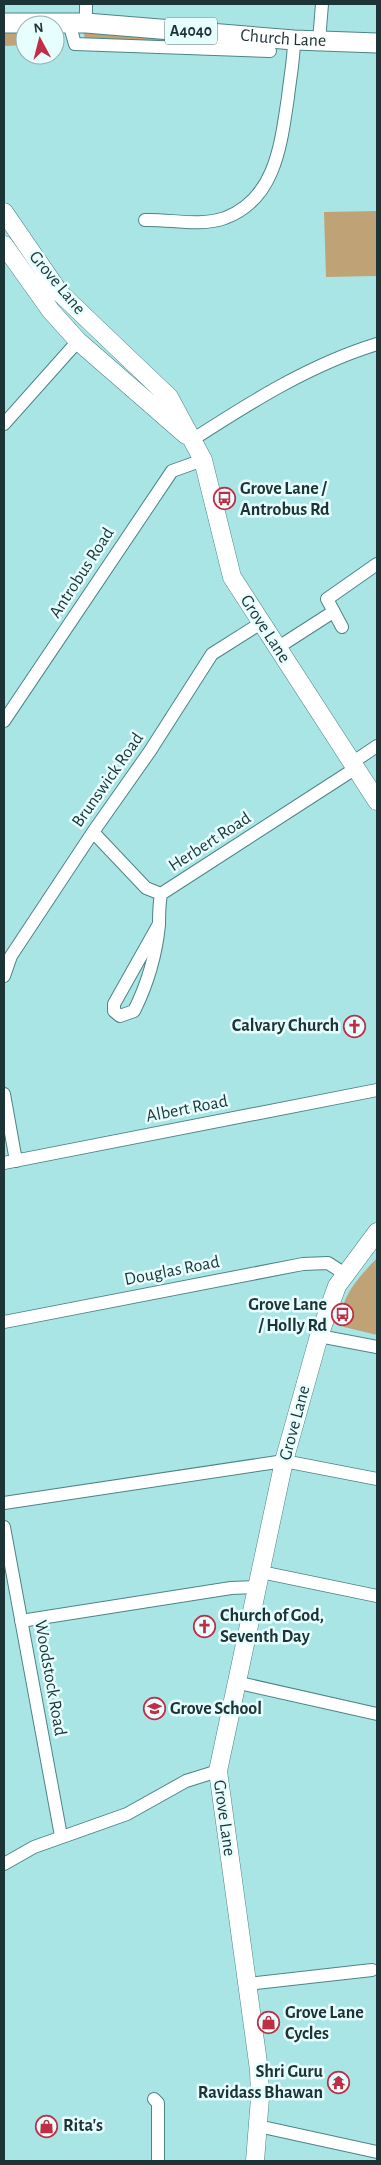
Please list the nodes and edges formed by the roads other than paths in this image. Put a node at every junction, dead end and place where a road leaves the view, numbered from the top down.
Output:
1 (86, 4) edge
2 (322, 4) edge
3 (4, 23) edge
4 (78, 23) junction
5 (294, 40) junction
6 (319, 41) junction
7 (377, 43) edge
8 (270, 51) dead end
9 (4, 212) edge
10 (145, 220) dead end
11 (4, 245) edge
12 (78, 341) junction
13 (377, 344) edge
14 (4, 424) edge
15 (192, 440) junction
16 (203, 460) junction
17 (377, 564) edge
18 (333, 612) junction
19 (261, 623) junction
20 (342, 627) dead end
21 (277, 648) junction
22 (4, 720) edge
23 (377, 746) edge
24 (355, 765) junction
25 (377, 801) edge
26 (93, 832) junction
27 (161, 894) junction
28 (159, 924) junction
29 (4, 976) edge
30 (377, 1090) edge
31 (4, 1094) edge
32 (10, 1162) edge
33 (377, 1232) edge
34 (345, 1274) junction
35 (4, 1322) edge
36 (319, 1336) junction
37 (377, 1347) edge
38 (284, 1461) junction
39 (377, 1479) edge
40 (4, 1503) edge
41 (4, 1527) edge
42 (259, 1580) junction
43 (377, 1596) edge
44 (21, 1621) junction
45 (236, 1682) junction
46 (377, 1714) edge
47 (218, 1771) junction
48 (61, 1836) junction
49 (4, 1864) edge
50 (372, 1970) dead end
51 (248, 1984) junction
52 (154, 2099) dead end
53 (258, 2126) junction
54 (377, 2152) edge
55 (158, 2161) edge
56 (254, 2161) edge

1 - 4 street
2 - 6 street
3 - 4 main road, Church Lane / A4040
4 - 5 main road, Church Lane / A4040
4 - 8 street, Church Lane
5 - 6 main road, Church Lane / A4040
5 - 10 street
6 - 7 main road, Church Lane / A4040
9 - 15 street, Grove Lane
11 - 12 street, Grove Lane
12 - 14 street
12 - 15 street, Grove Lane
13 - 15 street
15 - 16 street, Grove Lane
16 - 19 street, Grove Lane
16 - 22 street, Antrobus Road
17 - 18 street
18 - 20 street
18 - 21 street
19 - 21 street, Grove Lane
19 - 26 street, Brunswick Road
21 - 24 street, Grove Lane
23 - 24 street, Herbert Road
24 - 25 street, Grove Lane
24 - 27 street, Herbert Road
26 - 27 street, Herbert Road
26 - 29 street, Brunswick Road
27 - 28 street
28 - 28 street
30 - 32 street, Albert Road
31 - 32 street
33 - 34 street, Grove Lane
34 - 35 street, Douglas Road
34 - 36 street, Grove Lane
36 - 37 street
36 - 38 street, Grove Lane
38 - 39 street
38 - 40 street
38 - 42 street, Grove Lane
41 - 44 street, Woodstock Road
42 - 43 street
42 - 44 street
42 - 45 street, Grove Lane
44 - 48 street, Woodstock Road
45 - 46 street
45 - 47 street, Grove Lane
47 - 48 street
47 - 51 street, Grove Lane
48 - 49 street
50 - 51 street
51 - 53 street, Grove Lane
52 - 55 street
53 - 54 street
53 - 56 street, Grove Lane

